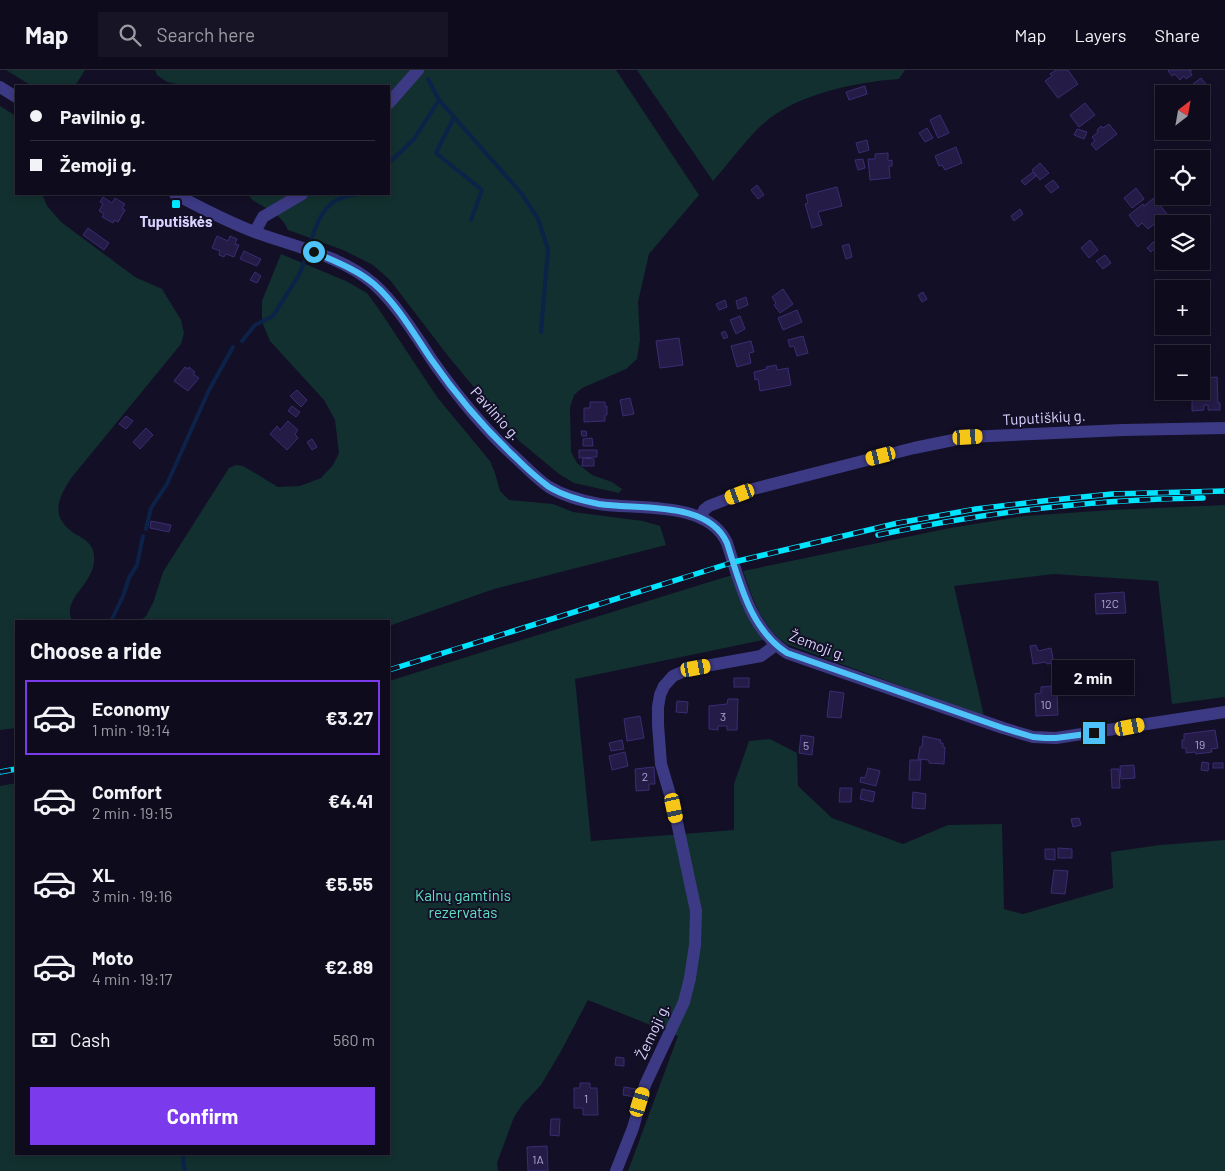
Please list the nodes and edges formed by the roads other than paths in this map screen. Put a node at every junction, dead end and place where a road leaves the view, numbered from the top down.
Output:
1 (418, 70) edge
2 (0, 87) edge
3 (15, 96) edge
4 (390, 103) edge
5 (177, 195) edge
6 (300, 195) edge
7 (256, 232) junction
8 (1225, 428) edge
9 (701, 518) junction
10 (776, 646) junction
11 (1225, 712) edge
12 (616, 1171) edge

1 - 4 street
2 - 3 street
5 - 7 street, Pavilnio g.
6 - 7 street
7 - 9 street, Pavilnio g.
8 - 9 street, Tuputiškių g.
9 - 10 street, Pavilnio g.
10 - 11 street, Žemoji g.
10 - 12 street, Žemoji g.

